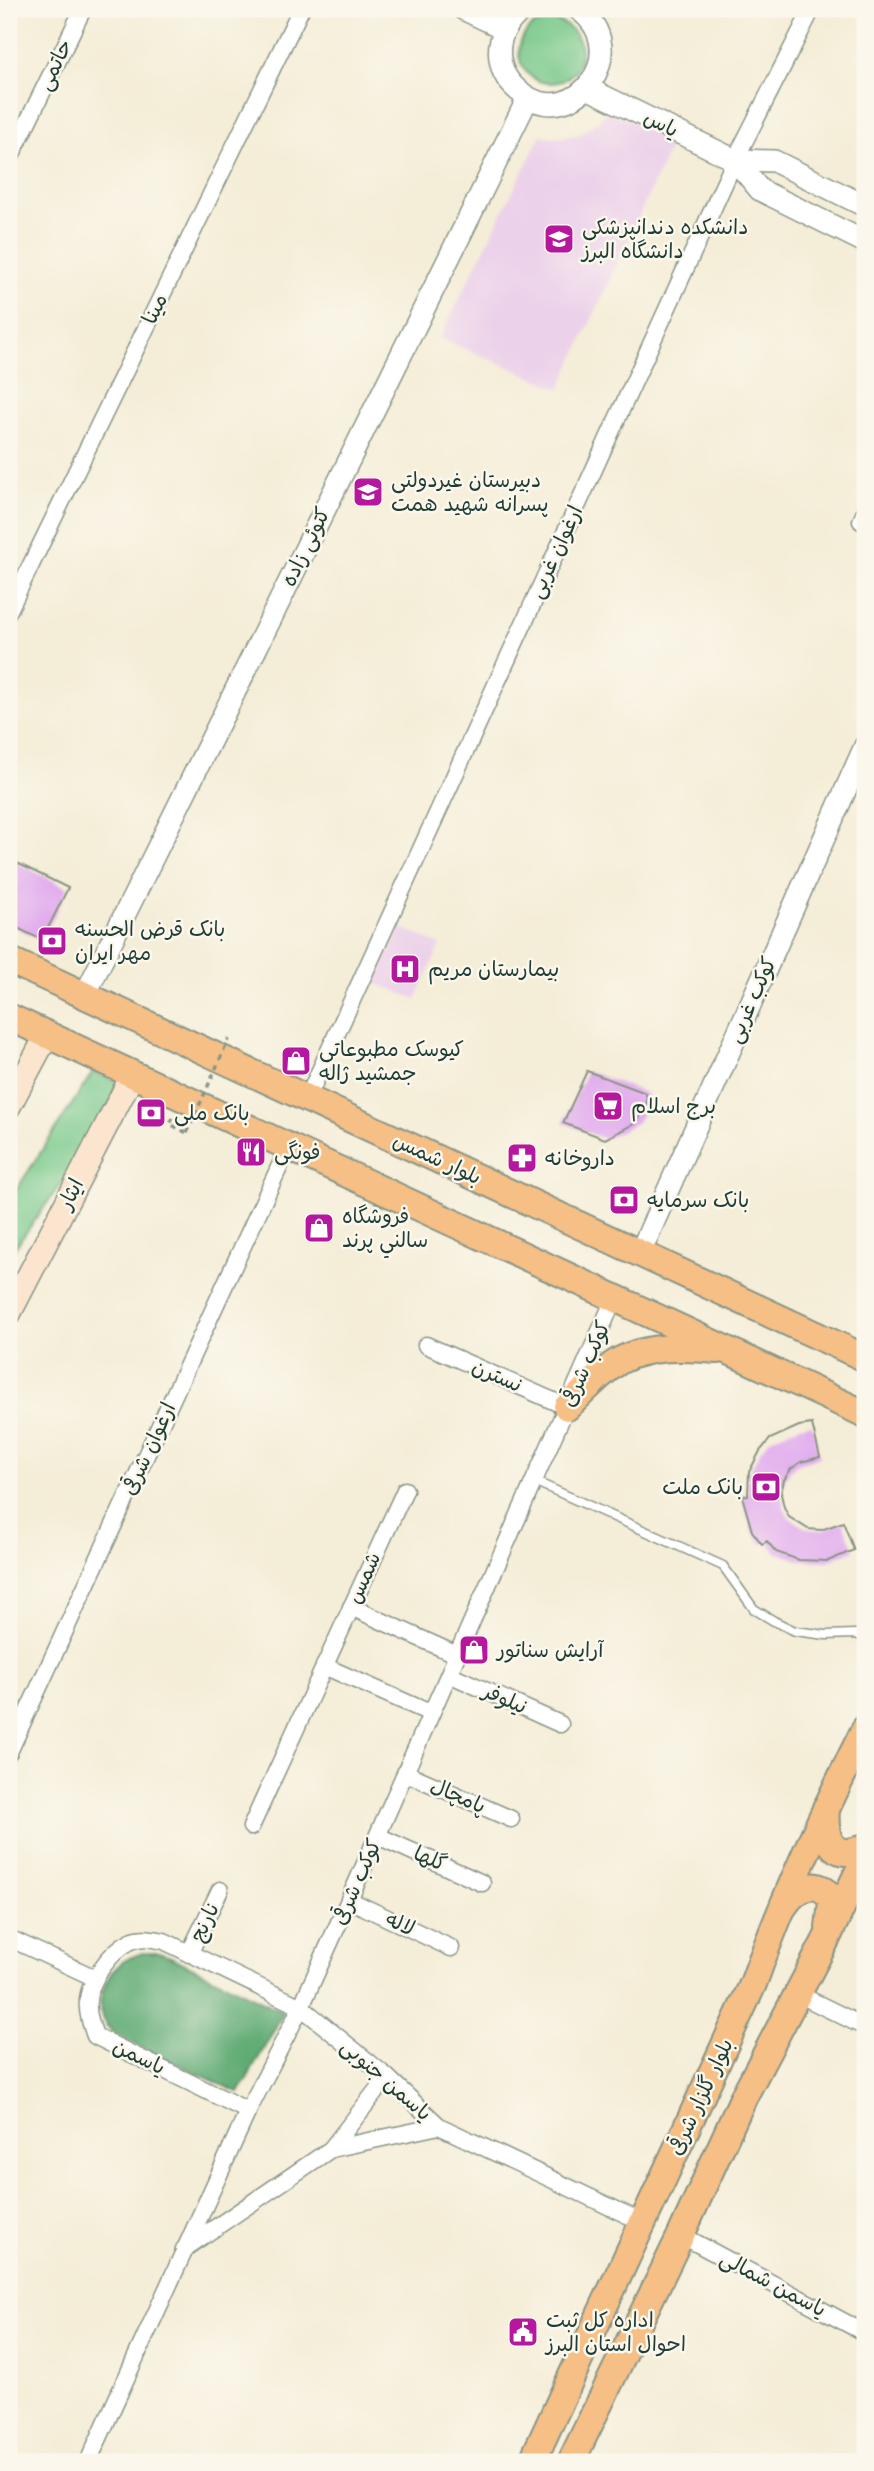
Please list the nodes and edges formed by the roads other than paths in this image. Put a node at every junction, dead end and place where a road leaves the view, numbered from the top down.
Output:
1 (83, 9) edge
2 (301, 9) edge
3 (463, 9) edge
4 (524, 9) edge
5 (578, 9) edge
6 (811, 9) edge
7 (505, 29) junction
8 (587, 88) junction
9 (528, 98) junction
10 (9, 160) edge
11 (735, 160) junction
12 (865, 206) edge
13 (865, 242) edge
14 (9, 610) edge
15 (865, 746) edge
16 (9, 960) edge
17 (85, 995) junction
18 (9, 1017) edge
19 (47, 1035) junction
20 (133, 1074) junction
21 (307, 1099) junction
22 (9, 1106) edge
23 (289, 1146) junction
24 (640, 1253) junction
25 (615, 1297) junction
26 (9, 1314) edge
27 (426, 1345) dead end
28 (734, 1352) junction
29 (865, 1358) edge
30 (567, 1407) junction
31 (865, 1413) edge
32 (534, 1481) junction
33 (405, 1490) dead end
34 (351, 1607) junction
35 (865, 1637) edge
36 (457, 1655) junction
37 (324, 1666) junction
38 (449, 1674) junction
39 (430, 1713) junction
40 (560, 1724) dead end
41 (865, 1729) edge
42 (9, 1752) edge
43 (406, 1773) junction
44 (826, 1806) junction
45 (511, 1819) dead end
46 (251, 1827) dead end
47 (378, 1836) junction
48 (865, 1847) edge
49 (865, 1858) edge
50 (482, 1883) dead end
51 (220, 1890) dead end
52 (349, 1900) junction
53 (775, 1921) junction
54 (9, 1938) edge
55 (132, 1940) joint
56 (826, 1940) junction
57 (451, 1948) dead end
58 (189, 1954) junction
59 (95, 1978) junction
60 (798, 1994) junction
61 (301, 2007) junction
62 (865, 2027) edge
63 (387, 2077) junction
64 (248, 2111) junction
65 (439, 2126) junction
66 (331, 2149) junction
67 (644, 2223) junction
68 (681, 2235) junction
69 (184, 2249) junction
70 (865, 2333) edge
71 (88, 2462) edge
72 (532, 2462) edge
73 (570, 2462) edge

1 - 10 street, حاتمی
2 - 14 street, مینا
3 - 7 street
4 - 7 street
5 - 8 street
6 - 11 street, ارغوان غربی
7 - 9 street
8 - 9 street
8 - 11 street, یاس
9 - 17 street, کتوئی زاده
11 - 12 street, یاس
11 - 13 street, یاس
11 - 21 street, ارغوان غربی
15 - 24 street, کوکب غربی
16 - 17 main road, بلوار شمس
17 - 21 main road, بلوار شمس
18 - 19 main road
19 - 20 main road
19 - 22 main road
20 - 23 main road
20 - 26 main road, ایثار
21 - 24 main road, بلوار شمس
23 - 25 main road
23 - 42 street, ارغوان شرقی
24 - 29 main road, بلوار شمس
25 - 28 main road
25 - 30 street, کوکب شرقی
27 - 30 street, نسترن
28 - 30 main road
28 - 31 main road
30 - 32 street, کوکب شرقی
32 - 35 lane
32 - 36 street, کوکب شرقی
33 - 34 street, شمس
34 - 36 street
34 - 37 street, شمس
36 - 38 street, کوکب شرقی
37 - 39 street
37 - 46 street, شمس
38 - 39 street, کوکب شرقی
38 - 40 street, نیلوفر
39 - 43 street, کوکب شرقی
41 - 44 main road, بلوار گلزار شرقی
43 - 45 street, پامچال
43 - 47 street, کوکب شرقی
44 - 48 main road
44 - 53 main road, بلوار گلزار شرقی
47 - 50 street, گلها
47 - 52 street, کوکب شرقی
49 - 56 main road, بلوار گلزار شرقی
51 - 58 street, نارنج
52 - 57 street, لاله
52 - 61 street, کوکب شرقی
53 - 56 main road
53 - 67 main road, بلوار گلزار شرقی
54 - 59 street
55 - 58 street, یاسمن جنوبی
55 - 59 street, یاسمن
56 - 60 main road, بلوار گلزار شرقی
58 - 61 street, یاسمن جنوبی
59 - 64 street, یاسمن
60 - 62 street
60 - 68 main road, بلوار گلزار شرقی
61 - 63 street, یاسمن جنوبی
61 - 64 street, کوکب شرقی
63 - 65 street, یاسمن جنوبی
63 - 66 street
64 - 69 street, کوکب شرقی
65 - 66 street
65 - 67 street, یاسمن جنوبی
66 - 69 street
67 - 72 main road, بلوار گلزار شرقی
68 - 70 street, یاسمن شمالی
68 - 73 main road, بلوار گلزار شرقی
69 - 71 street, کوکب شرقی

